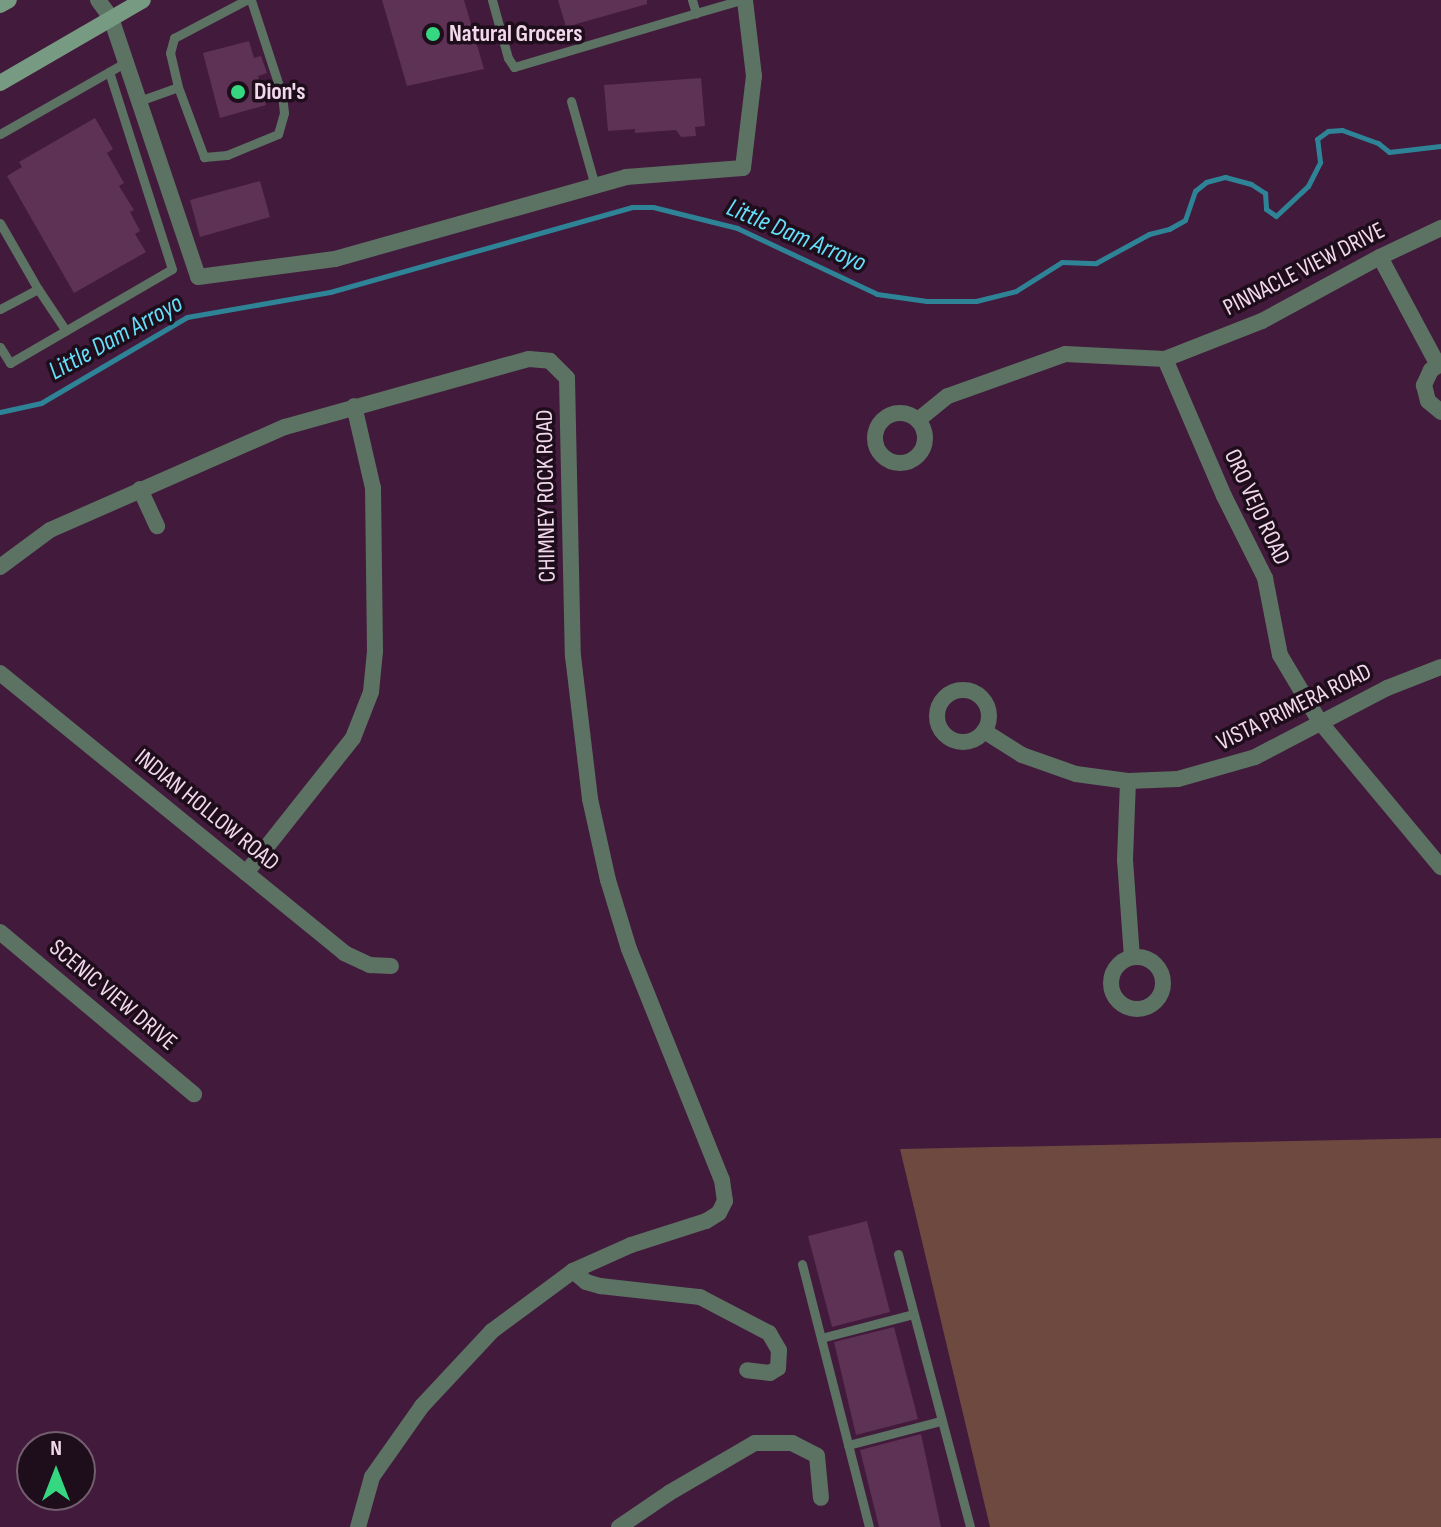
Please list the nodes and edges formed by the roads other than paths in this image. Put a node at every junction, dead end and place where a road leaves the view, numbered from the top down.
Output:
1 (9, 0) edge
2 (98, 0) edge
3 (143, 0) edge
4 (248, 0) edge
5 (492, 0) edge
6 (692, 0) edge
7 (743, 0) edge
8 (0, 5) edge
9 (696, 13) junction
10 (111, 18) junction
11 (126, 62) junction
12 (109, 72) junction
13 (0, 83) edge
14 (178, 87) junction
15 (139, 101) junction
16 (571, 101) dead end
17 (0, 134) edge
18 (595, 186) junction
19 (0, 223) edge
20 (1441, 228) edge
21 (1380, 257) junction
22 (38, 289) junction
23 (0, 309) edge
24 (66, 331) junction
25 (0, 347) edge
26 (1165, 359) junction
27 (1440, 364) edge
28 (354, 406) junction
29 (1441, 412) edge
30 (918, 420) dead end
31 (140, 489) junction
32 (157, 526) dead end
33 (0, 567) edge
34 (1441, 667) edge
35 (0, 673) edge
36 (1320, 722) junction
37 (984, 731) dead end
38 (1128, 781) junction
39 (1441, 867) edge
40 (246, 873) junction
41 (0, 932) edge
42 (1132, 957) dead end
43 (391, 966) dead end
44 (194, 1094) dead end
45 (898, 1254) dead end
46 (802, 1264) dead end
47 (573, 1271) junction
48 (913, 1314) junction
49 (821, 1338) junction
50 (747, 1370) dead end
51 (941, 1421) junction
52 (848, 1445) junction
53 (821, 1498) dead end
54 (358, 1527) edge
55 (619, 1527) edge
56 (869, 1527) edge
57 (970, 1527) edge

1 - 8 main road
2 - 10 street
3 - 10 main road
4 - 14 lane
4 - 14 lane
5 - 9 lane
6 - 9 lane
7 - 9 lane
7 - 18 street
10 - 11 street
10 - 13 main road
11 - 12 lane
11 - 15 street
12 - 17 lane
12 - 24 lane
14 - 15 lane
15 - 18 street
16 - 18 lane
19 - 22 lane
20 - 21 street, PINNACLE VIEW DRIVE
21 - 26 street, PINNACLE VIEW DRIVE
21 - 27 street
22 - 23 lane
22 - 24 lane
24 - 25 lane
26 - 30 street, PINNACLE VIEW DRIVE
26 - 36 street, ORO VEJO ROAD
27 - 29 street
28 - 31 street, CHIMNEY ROCK ROAD
28 - 40 street
28 - 47 street, CHIMNEY ROCK ROAD
31 - 32 street
31 - 33 street, CHIMNEY ROCK ROAD
34 - 36 street, VISTA PRIMERA ROAD
35 - 40 street, INDIAN HOLLOW ROAD
36 - 38 street, VISTA PRIMERA ROAD
36 - 39 street, ORO VEJO ROAD
37 - 38 street, VISTA PRIMERA ROAD
38 - 42 street
40 - 43 street, INDIAN HOLLOW ROAD
41 - 44 street, SCENIC VIEW DRIVE
45 - 48 lane
46 - 49 lane
47 - 50 street
47 - 54 street
48 - 49 lane
48 - 51 lane
49 - 52 lane
51 - 52 lane
51 - 57 lane
52 - 56 lane
53 - 55 street

